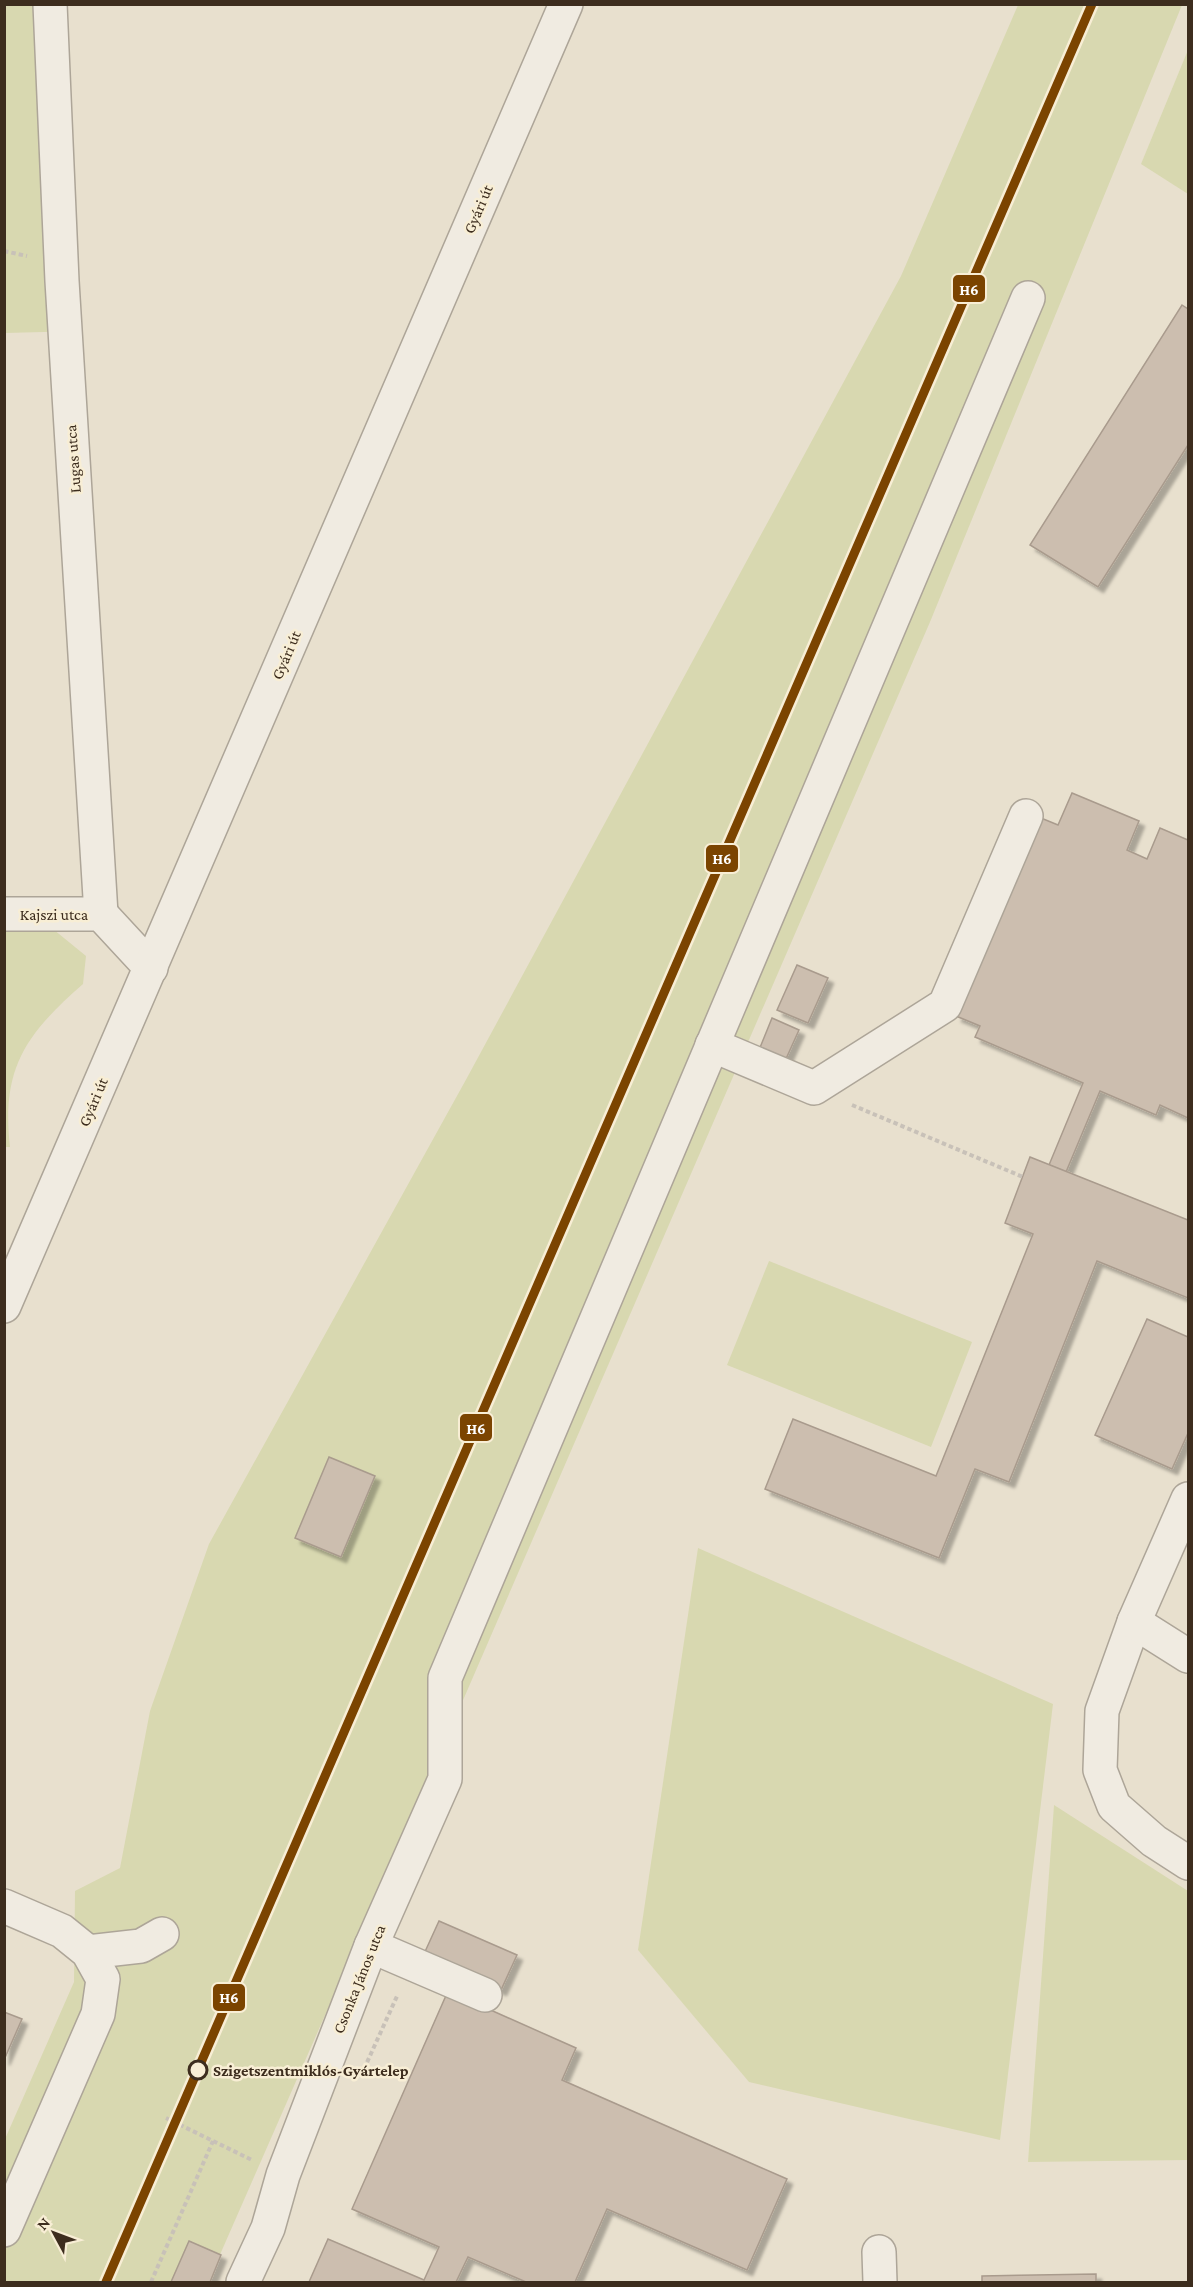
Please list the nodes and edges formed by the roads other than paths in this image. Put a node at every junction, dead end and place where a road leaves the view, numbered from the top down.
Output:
1 (50, 4) edge
2 (566, 4) edge
3 (1028, 298) dead end
4 (1026, 816) dead end
5 (101, 914) junction
6 (4, 915) edge
7 (151, 968) junction
8 (712, 1045) junction
9 (4, 1306) edge
10 (1188, 1499) edge
11 (1134, 1622) junction
12 (1188, 1656) edge
13 (1188, 1863) edge
14 (4, 1906) edge
15 (162, 1934) dead end
16 (371, 1946) junction
17 (88, 1952) junction
18 (485, 1995) dead end
19 (4, 2230) edge
20 (243, 2283) edge

1 - 5 street, Lugas utca
2 - 7 street, Gyári út
3 - 8 street
4 - 8 street
5 - 6 street, Kajszi utca
5 - 7 street, Kajszi utca
7 - 9 street, Gyári út
8 - 16 street, Csonka János utca
10 - 11 street
11 - 12 street
11 - 13 street
14 - 17 street
15 - 17 street
16 - 18 street
16 - 20 street, Csonka János utca
17 - 19 street

